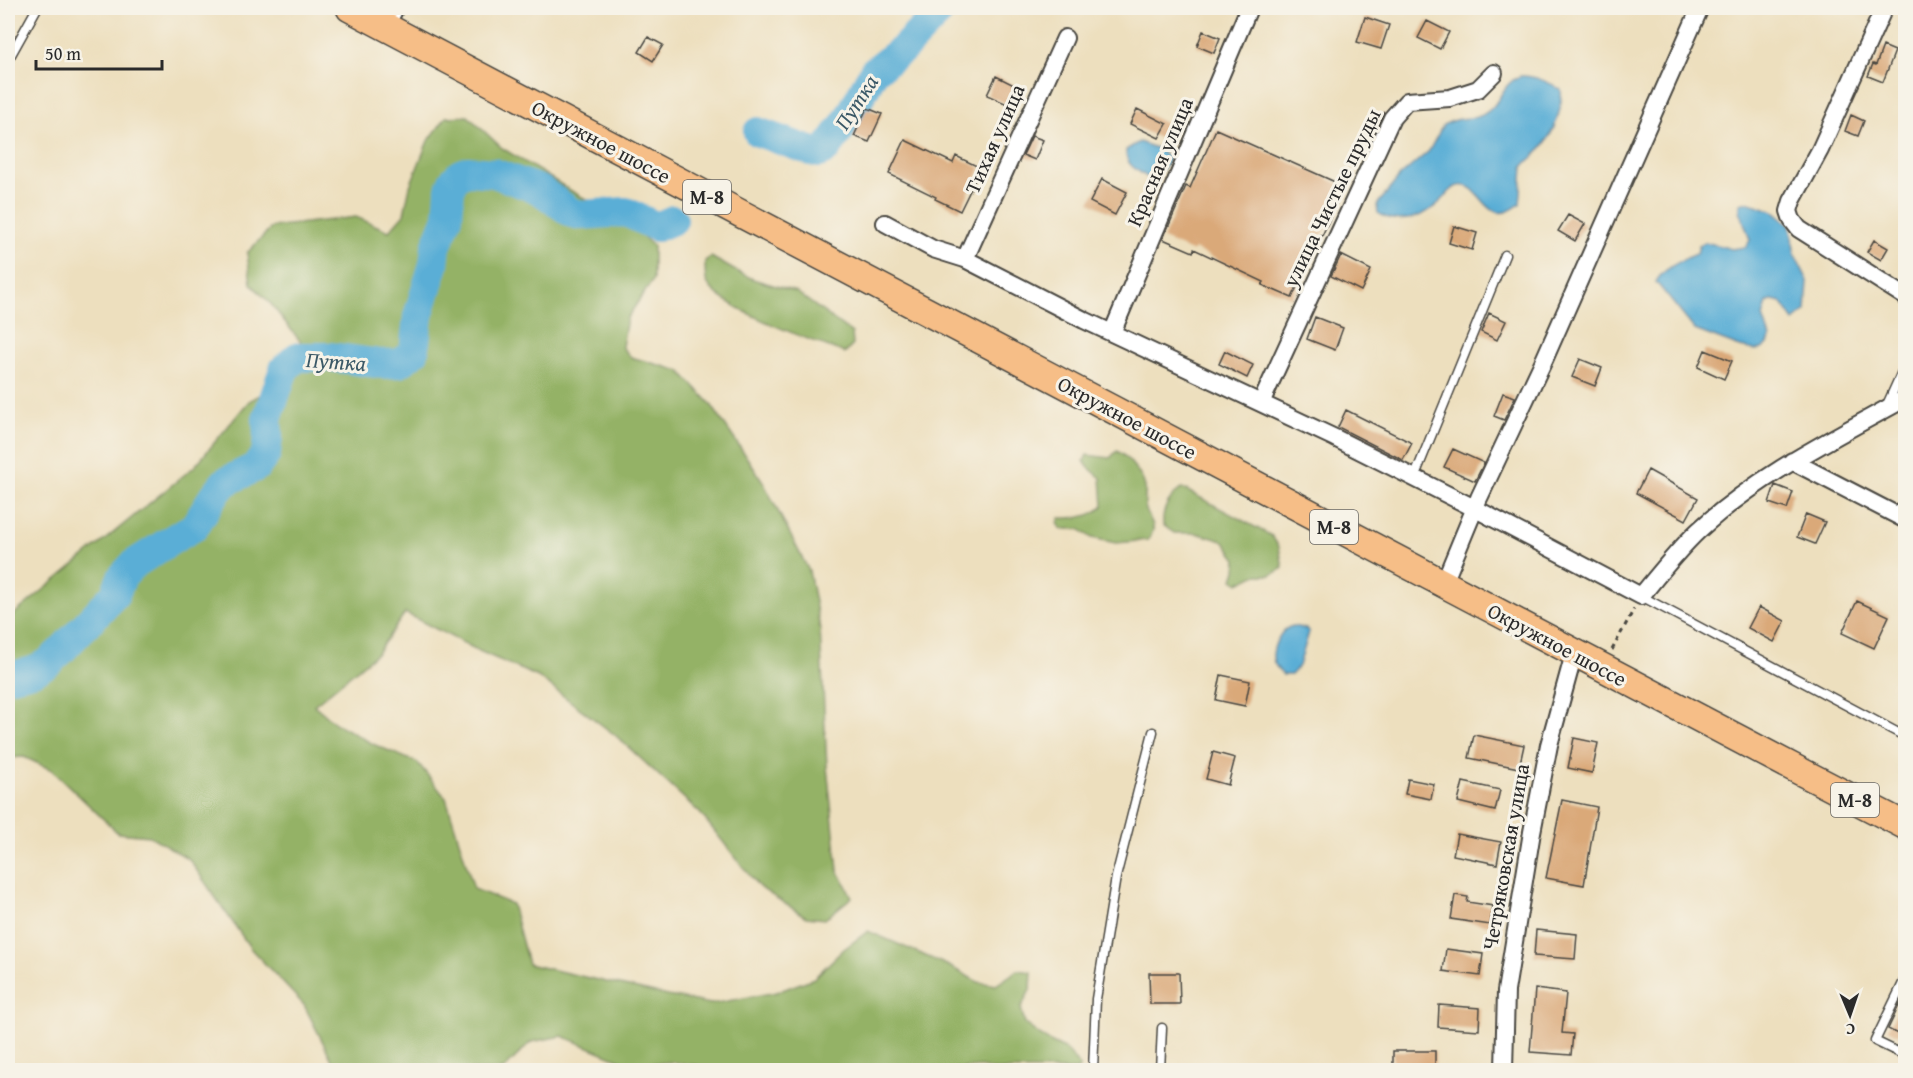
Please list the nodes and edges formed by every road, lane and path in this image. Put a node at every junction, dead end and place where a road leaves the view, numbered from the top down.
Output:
1 (37, 8) edge
2 (350, 8) edge
3 (1249, 8) edge
4 (1700, 8) edge
5 (1884, 8) edge
6 (390, 17) edge
7 (1065, 38) dead end
8 (8, 60) edge
9 (1494, 73) dead end
10 (885, 223) dead end
11 (1505, 255) dead end
12 (965, 259) junction
13 (1905, 297) edge
14 (1112, 333) junction
15 (1905, 363) edge
16 (1905, 398) edge
17 (1261, 403) junction
18 (1885, 409) junction
19 (1792, 462) junction
20 (1414, 477) junction
21 (1474, 508) junction
22 (1905, 520) edge
23 (1443, 585) junction
24 (1641, 596) junction
25 (1574, 654) junction
26 (1610, 656) dead end
27 (1153, 732) dead end
28 (1905, 737) edge
29 (1905, 826) edge
30 (1905, 977) edge
31 (1162, 1028) dead end
32 (1905, 1056) edge
33 (1093, 1071) edge
34 (1160, 1071) edge
35 (1504, 1071) edge

1 - 8 lane
2 - 6 main road, Окружное шоссе / М-8
3 - 14 street, Красная улица
4 - 21 street
5 - 13 street
6 - 23 main road, Окружное шоссе / М-8
7 - 12 street, Тихая улица
9 - 17 street, улица Чистые пруды
10 - 12 street
11 - 20 lane
12 - 14 street
14 - 17 street
15 - 18 lane
16 - 18 street
17 - 20 street
18 - 19 street
19 - 22 street
19 - 24 street
20 - 21 street
21 - 23 street
21 - 24 street
23 - 25 main road, Окружное шоссе / М-8
24 - 26 path
24 - 28 lane
25 - 29 main road, Окружное шоссе / М-8
25 - 35 street, Четряковская улица
27 - 33 lane
30 - 32 lane
31 - 34 lane

